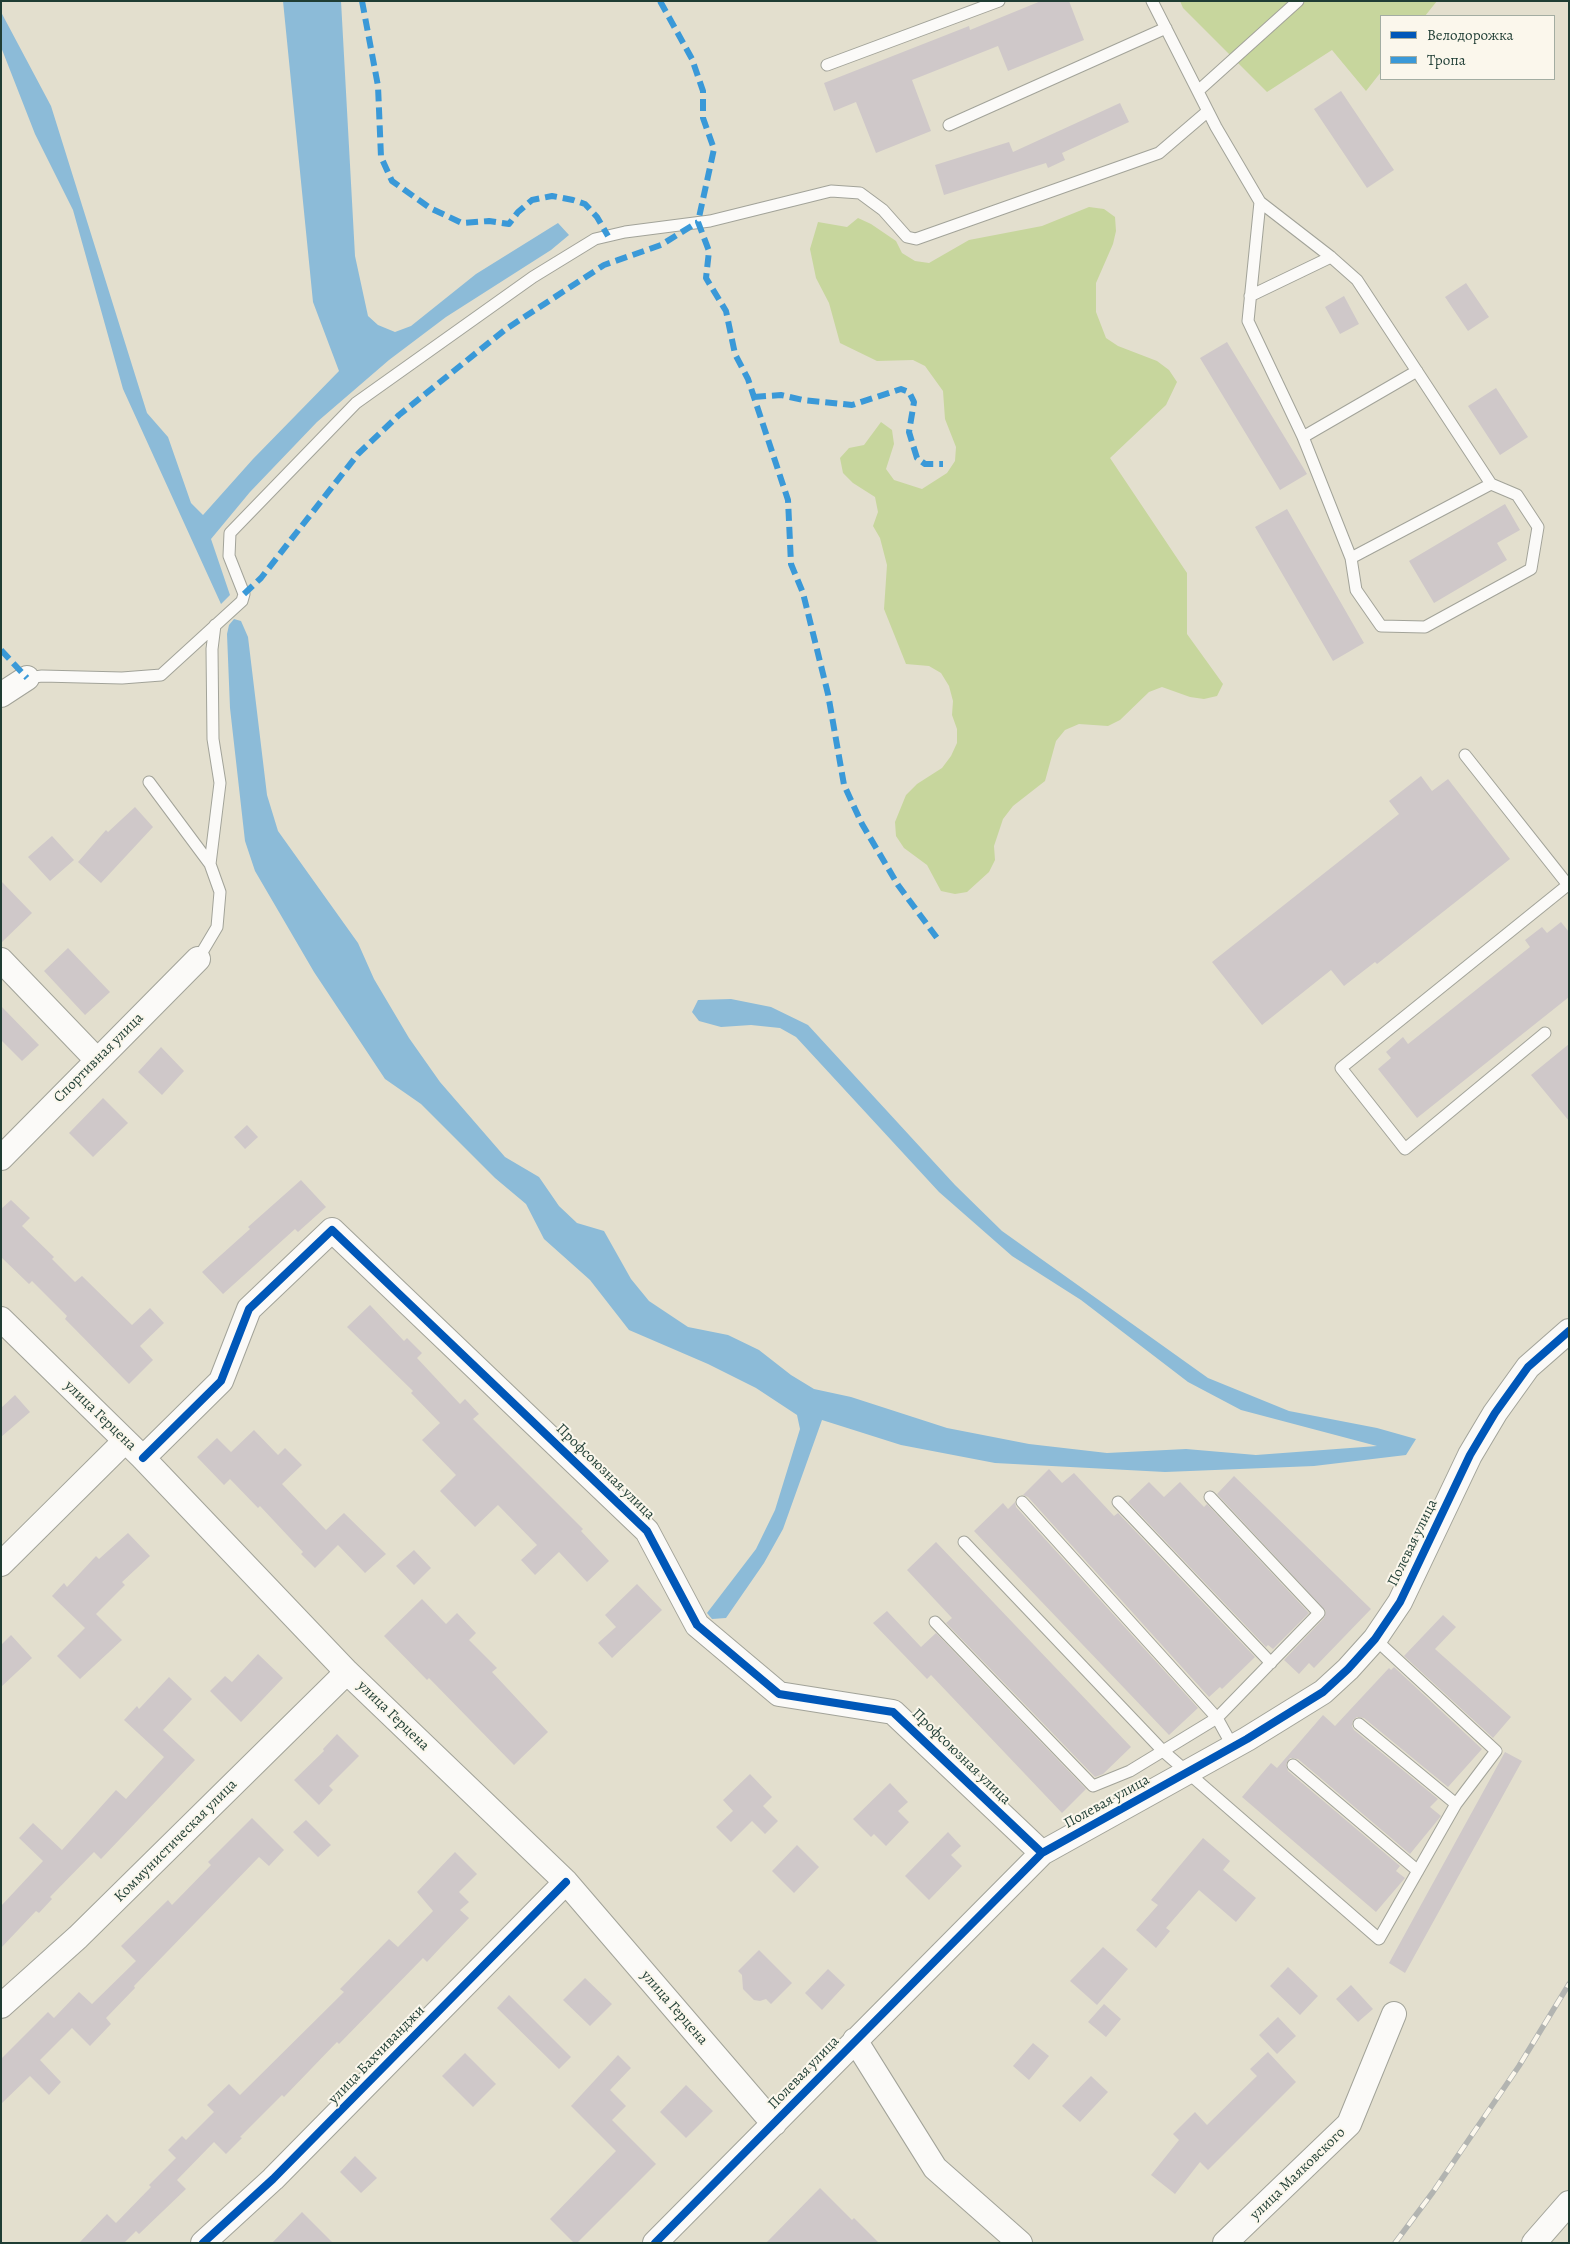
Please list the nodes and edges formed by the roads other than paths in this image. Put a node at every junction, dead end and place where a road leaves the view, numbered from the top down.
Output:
1 (999, 1) edge
2 (1152, 1) edge
3 (1298, 1) edge
4 (1166, 28) junction
5 (827, 64) dead end
6 (1198, 91) junction
7 (1208, 110) junction
8 (950, 125) dead end
9 (1260, 202) junction
10 (1331, 257) junction
11 (1250, 296) junction
12 (1417, 371) junction
13 (1303, 437) junction
14 (1491, 484) junction
15 (1351, 558) junction
16 (215, 625) junction
17 (27, 678) joint
18 (1, 695) edge
19 (1465, 755) dead end
20 (149, 782) dead end
21 (210, 864) junction
22 (1568, 884) edge
23 (198, 959) joint
24 (1, 960) edge
25 (1545, 1033) dead end
26 (97, 1060) junction
27 (1, 1158) edge
28 (1, 1319) edge
29 (1569, 1331) edge
30 (125, 1441) junction
31 (143, 1458) junction
32 (1210, 1497) dead end
33 (1022, 1502) dead end
34 (1118, 1502) dead end
35 (964, 1542) dead end
36 (1, 1564) edge
37 (935, 1622) dead end
38 (1375, 1639) junction
39 (1271, 1663) junction
40 (347, 1672) junction
41 (1217, 1718) junction
42 (1359, 1724) dead end
43 (1233, 1747) junction
44 (1163, 1750) junction
45 (1293, 1765) dead end
46 (1189, 1772) junction
47 (1456, 1804) junction
48 (1042, 1853) junction
49 (1418, 1871) junction
50 (566, 1882) junction
51 (1, 2006) edge
52 (1394, 2014) dead end
53 (855, 2040) junction
54 (774, 2124) junction
55 (1569, 2203) edge
56 (202, 2243) edge
57 (656, 2243) edge
58 (1020, 2243) edge
59 (1225, 2243) edge
60 (1534, 2243) edge

1 - 5 lane
2 - 4 lane
3 - 6 lane
4 - 6 lane
4 - 8 lane
6 - 7 lane
7 - 9 lane
7 - 16 lane
9 - 10 lane
9 - 11 lane
10 - 11 lane
10 - 12 lane
11 - 13 lane
12 - 13 lane
12 - 14 lane
13 - 15 lane
14 - 15 lane
14 - 15 lane
16 - 17 lane
16 - 21 lane
17 - 18 street
19 - 22 lane
20 - 21 lane
21 - 23 lane
22 - 25 lane
23 - 26 street, Спортивная улица
24 - 26 street
26 - 27 street, Спортивная улица
28 - 30 street, улица Герцена
29 - 38 street, Полевая улица
30 - 31 street, улица Герцена
30 - 36 street
31 - 40 street, улица Герцена
31 - 48 street, Профсоюзная улица
32 - 39 lane
33 - 41 lane
34 - 39 lane
35 - 44 lane
37 - 44 lane
38 - 43 street, Полевая улица
38 - 47 lane
39 - 41 lane
40 - 50 street, улица Герцена
40 - 51 street, Коммунистическая улица
41 - 43 lane
41 - 44 lane
42 - 47 lane
43 - 46 street, Полевая улица
44 - 46 lane
45 - 49 lane
46 - 48 street, Полевая улица
46 - 49 lane
47 - 49 lane
48 - 53 street, Полевая улица
50 - 54 street, улица Герцена
50 - 56 street, улица Бахчиванджи
52 - 59 street, улица Маяковского
53 - 54 street, Полевая улица
53 - 58 street
54 - 57 street, Полевая улица
55 - 60 street

